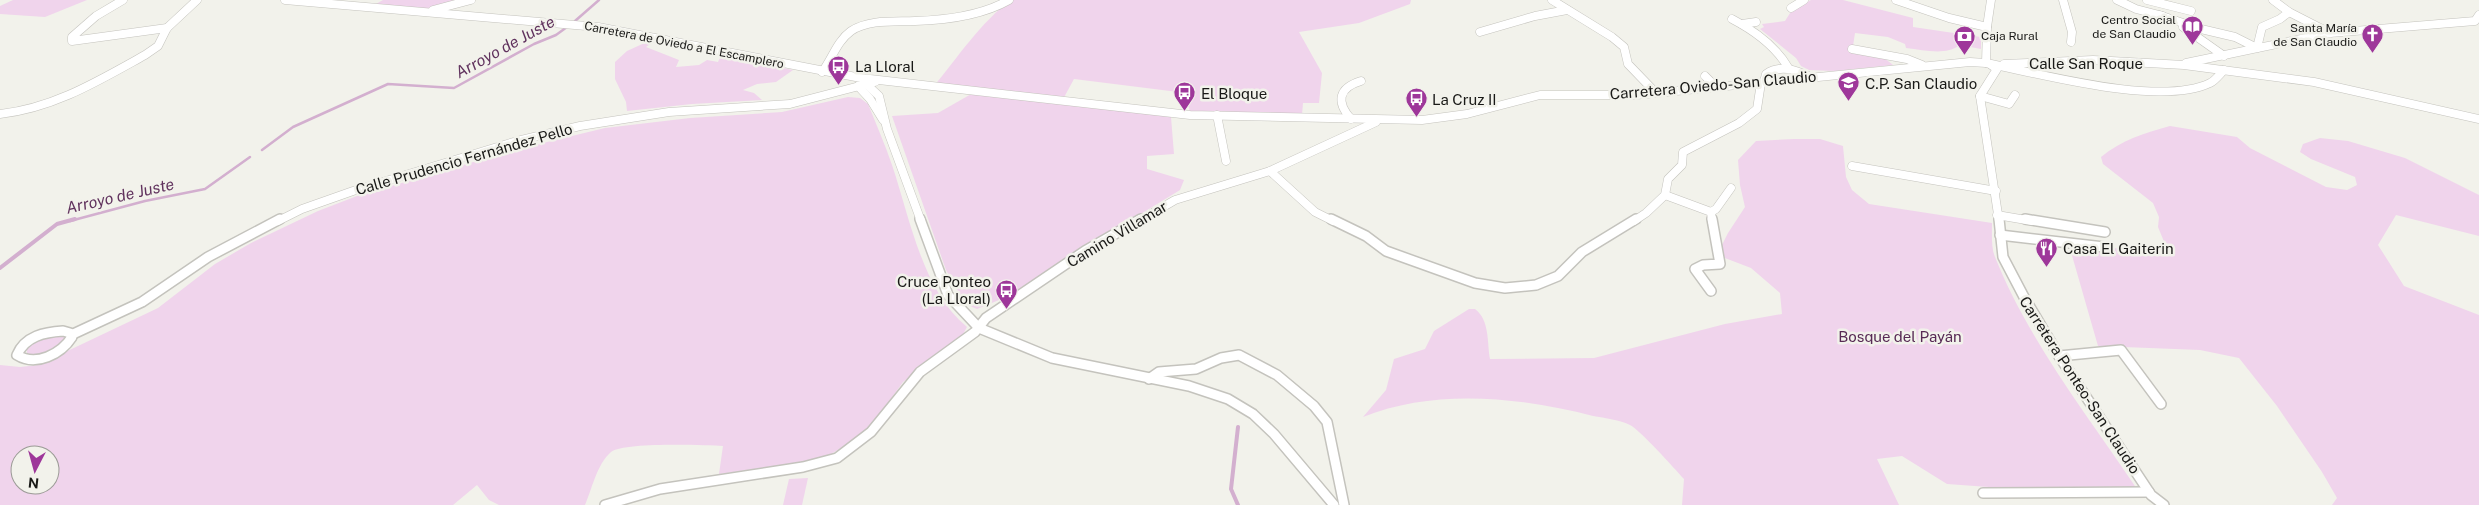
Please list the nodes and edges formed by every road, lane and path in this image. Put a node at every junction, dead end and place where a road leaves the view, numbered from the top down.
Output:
1 (123, 0) edge
2 (196, 0) edge
3 (285, 0) edge
4 (471, 0) edge
5 (1009, 0) edge
6 (1552, 0) edge
7 (1804, 0) edge
8 (1896, 0) edge
9 (1991, 0) edge
10 (2064, 0) edge
11 (2147, 0) edge
12 (2273, 0) edge
13 (2120, 1) edge
14 (1791, 8) dead end
15 (1568, 10) junction
16 (2191, 11) dead end
17 (426, 12) junction
18 (2289, 12) junction
19 (2159, 14) junction
20 (2479, 15) edge
21 (1732, 19) dead end
22 (1756, 22) dead end
23 (1742, 24) junction
24 (1987, 26) junction
25 (167, 28) junction
26 (1480, 32) dead end
27 (2330, 33) junction
28 (2071, 42) dead end
29 (2257, 48) junction
30 (1852, 49) dead end
31 (2224, 56) junction
32 (1988, 63) junction
33 (1922, 65) junction
34 (2184, 65) junction
35 (1789, 69) junction
36 (2224, 70) junction
37 (822, 72) junction
38 (840, 76) junction
39 (1705, 76) dead end
40 (1811, 77) junction
41 (891, 81) junction
42 (1361, 81) dead end
43 (905, 82) junction
44 (1763, 82) junction
45 (862, 85) junction
46 (1716, 87) junction
47 (876, 91) junction
48 (1656, 93) junction
49 (833, 94) junction
50 (2015, 95) dead end
51 (1980, 96) junction
52 (876, 102) junction
53 (0, 114) edge
54 (1217, 115) junction
55 (1351, 119) junction
56 (2479, 119) edge
57 (1381, 120) junction
58 (1226, 161) dead end
59 (1852, 166) dead end
60 (1270, 171) junction
61 (1731, 188) dead end
62 (1996, 191) junction
63 (1665, 195) junction
64 (1711, 212) junction
65 (1997, 215) junction
66 (2105, 232) dead end
67 (2000, 235) junction
68 (2104, 247) dead end
69 (1711, 291) dead end
70 (979, 328) junction
71 (71, 336) junction
72 (2059, 356) junction
73 (1149, 379) junction
74 (2161, 404) dead end
75 (2149, 492) junction
76 (1983, 493) dead end
77 (605, 505) edge
78 (1334, 505) edge
79 (1344, 505) edge
80 (2164, 505) edge

1 - 25 street
2 - 25 street
3 - 17 street, Carretera de Oviedo a El Escamplero
4 - 17 street
5 - 37 street
6 - 15 street
7 - 14 street
8 - 24 street
9 - 24 street
10 - 28 street
11 - 16 street
12 - 18 street
13 - 19 street
15 - 26 street
15 - 48 street
17 - 37 street, Carretera de Oviedo a El Escamplero
18 - 27 street
18 - 29 street
19 - 29 street
19 - 31 street
20 - 27 street
21 - 23 street
22 - 23 street
23 - 35 street
24 - 32 street
25 - 53 street
27 - 29 street
29 - 31 street
30 - 33 street
31 - 34 street
32 - 33 street, Carretera Oviedo-San Claudio
32 - 34 street, Calle San Roque
32 - 36 street
32 - 51 street
33 - 40 street, Carretera Oviedo-San Claudio
34 - 36 street
35 - 40 street
35 - 44 street
36 - 56 street
37 - 38 street
37 - 49 street
38 - 41 street
38 - 45 street
39 - 46 street
40 - 44 street, Carretera Oviedo-San Claudio
41 - 43 street, Calle Prudencio Fernández Pello
41 - 45 street, Calle Prudencio Fernández Pello
42 - 55 street
43 - 47 street
43 - 54 street, Calle Prudencio Fernández Pello
44 - 46 street, Carretera Oviedo-San Claudio
44 - 63 street
45 - 47 street
45 - 49 street, Calle Prudencio Fernández Pello
45 - 52 street
46 - 48 street, Carretera Oviedo-San Claudio
47 - 52 street
48 - 57 street, Carretera Oviedo-San Claudio
49 - 52 street
49 - 71 street, Calle Prudencio Fernández Pello
50 - 51 street
51 - 62 street, Carretera Ponteo-San Claudio
52 - 70 street
54 - 55 street, Carretera Oviedo-San Claudio
54 - 58 street
55 - 57 street, Carretera Oviedo-San Claudio
57 - 60 street, Camino Villamar
59 - 62 street
60 - 63 street
60 - 70 street, Camino Villamar
61 - 64 street
62 - 65 street, Carretera Ponteo-San Claudio
63 - 64 street
64 - 69 street
65 - 66 street
65 - 67 street, Carretera Ponteo-San Claudio
67 - 68 street
67 - 72 street, Carretera Ponteo-San Claudio
70 - 73 street
70 - 77 street, Camino Villamar
71 - 71 street
72 - 74 street
72 - 75 street, Carretera Ponteo-San Claudio
73 - 78 street
73 - 79 street
75 - 76 street
75 - 80 street, Carretera Ponteo-San Claudio

